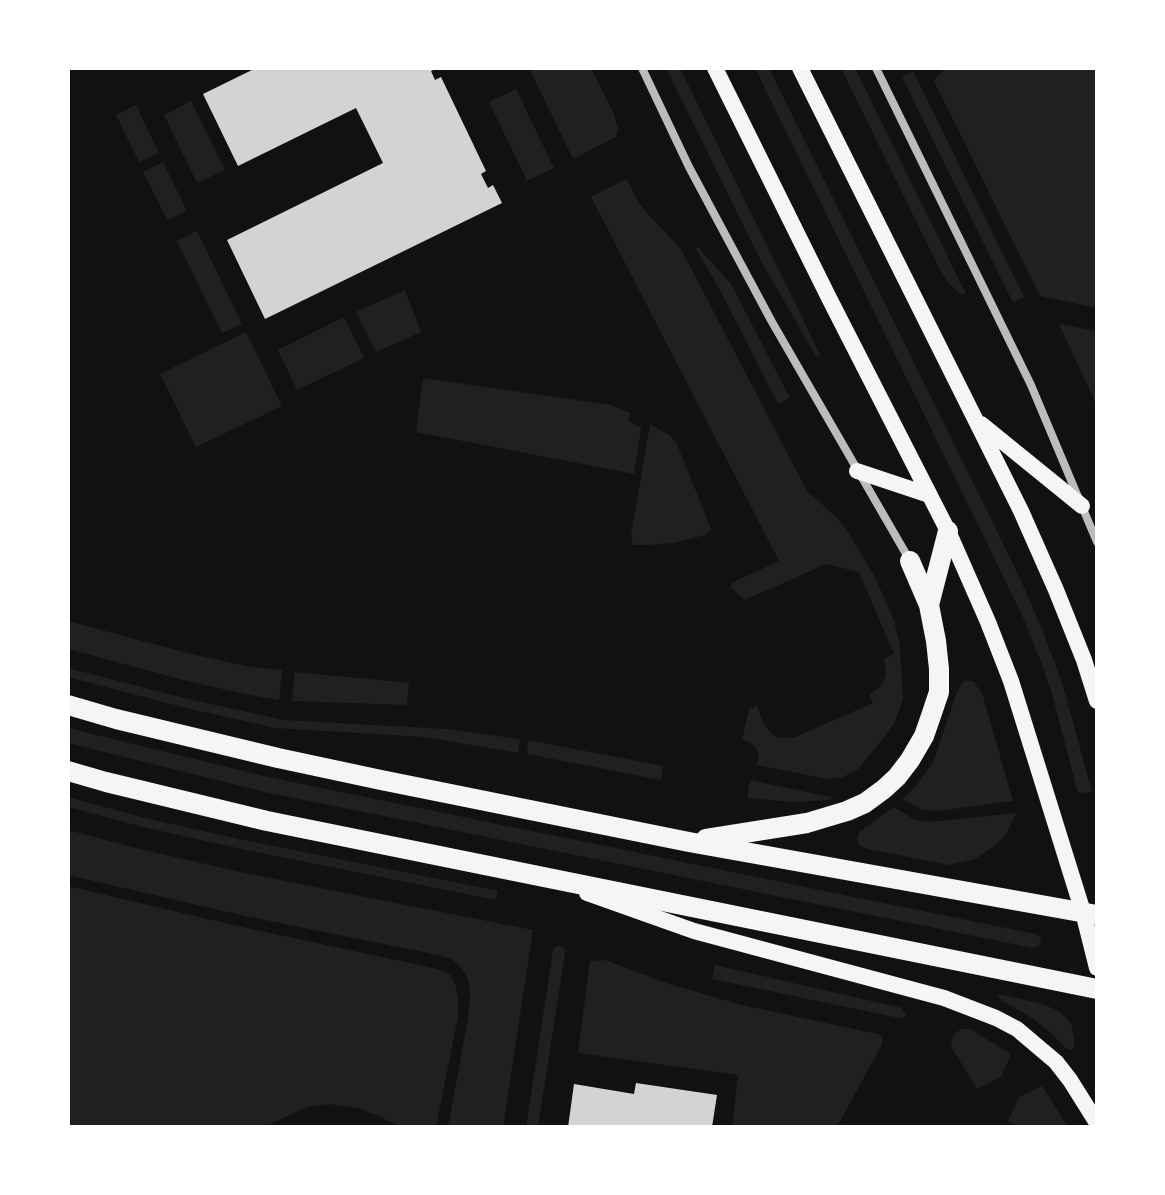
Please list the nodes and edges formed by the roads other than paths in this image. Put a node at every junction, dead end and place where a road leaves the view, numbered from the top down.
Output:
1 (642, 68) edge
2 (715, 68) edge
3 (800, 68) edge
4 (876, 68) edge
5 (977, 421) junction
6 (857, 471) junction
7 (929, 495) junction
8 (1082, 506) junction
9 (948, 531) junction
10 (1097, 542) edge
11 (910, 561) joint
12 (929, 605) junction
13 (1097, 701) edge
14 (68, 705) edge
15 (68, 771) edge
16 (689, 842) junction
17 (548, 878) junction
18 (1090, 913) edge
19 (1097, 968) edge
20 (1097, 989) edge
21 (1097, 1123) edge

1 - 6 street
2 - 7 main road
3 - 5 main road
4 - 8 street
5 - 8 main road
5 - 13 main road
6 - 7 main road
6 - 11 street
7 - 9 main road
8 - 10 street
9 - 12 main road
9 - 18 main road
11 - 12 main road
12 - 16 main road
14 - 16 main road
15 - 17 main road
16 - 18 main road
17 - 20 main road
17 - 21 main road
18 - 19 main road

